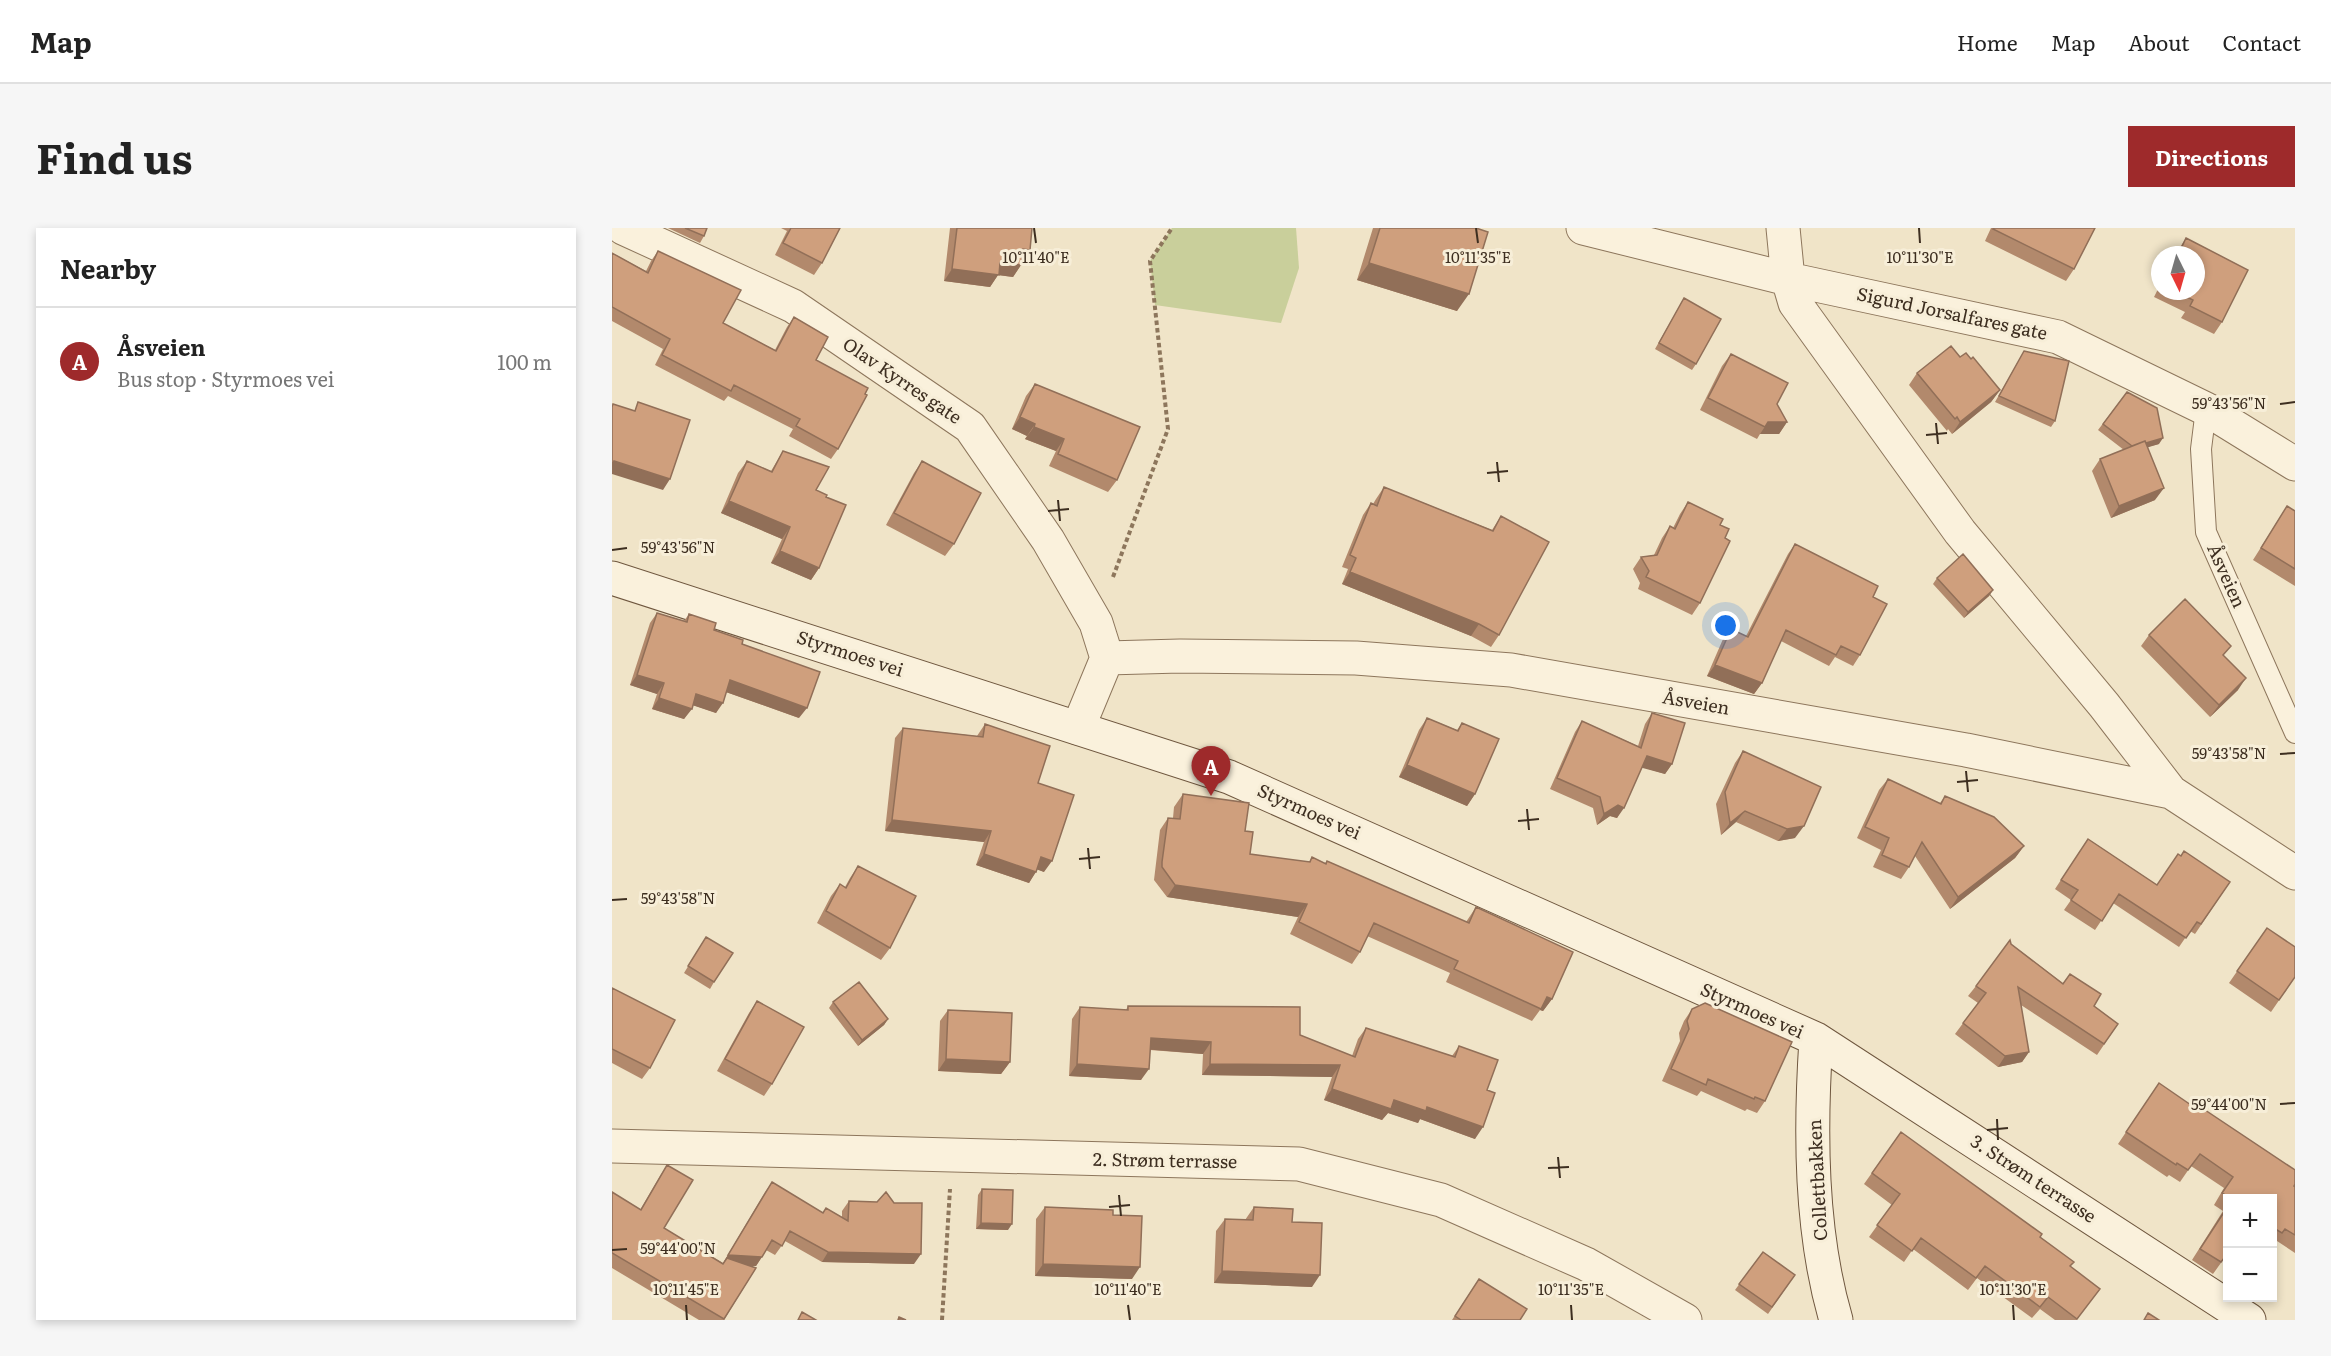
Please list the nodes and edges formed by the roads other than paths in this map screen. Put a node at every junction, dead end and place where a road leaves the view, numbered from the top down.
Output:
1 (623, 228) edge
2 (1583, 228) edge
3 (1783, 228) edge
4 (1788, 279) junction
5 (2206, 409) junction
6 (2295, 464) edge
7 (612, 578) edge
8 (1107, 658) junction
9 (1078, 728) junction
10 (2295, 733) edge
11 (2171, 792) junction
12 (2295, 873) edge
13 (1816, 1039) junction
14 (612, 1146) edge
15 (1685, 1320) edge
16 (1836, 1320) edge
17 (2249, 1320) edge

1 - 8 street, Olav Kyrres gate
2 - 4 street, Sigurd Jorsalfares gate
3 - 4 street, Åsveien
4 - 5 street, Sigurd Jorsalfares gate
4 - 11 street, Åsveien
5 - 6 street, Sigurd Jorsalfares gate
5 - 10 lane, Åsveien
7 - 9 street, Styrmoes vei
8 - 9 street
8 - 11 street, Åsveien
9 - 13 street, Styrmoes vei
11 - 12 street, Åsveien
13 - 16 street, Collettbakken
13 - 17 street, 3. Strøm terrasse
14 - 15 street, 2. Strøm terrasse

